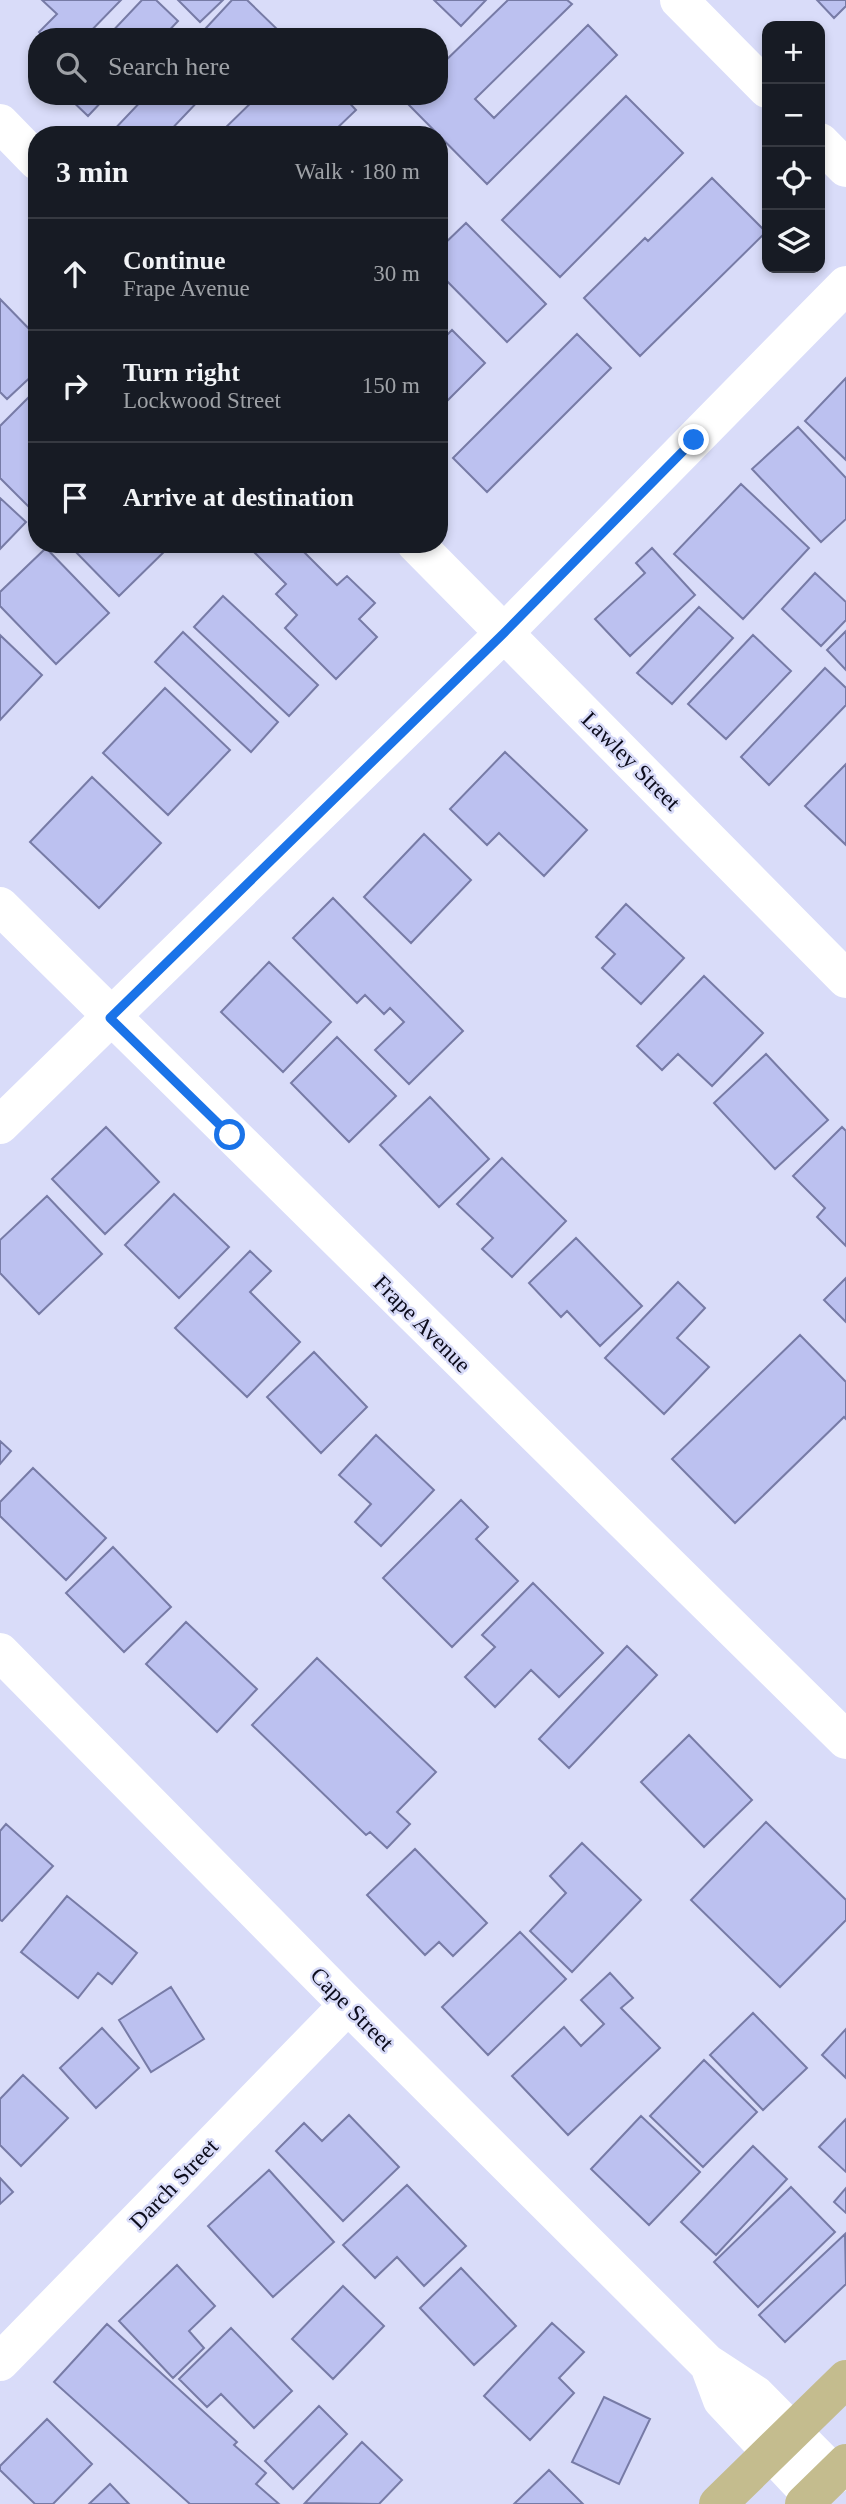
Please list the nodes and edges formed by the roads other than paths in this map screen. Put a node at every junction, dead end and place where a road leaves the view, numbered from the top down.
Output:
1 (679, 0) edge
2 (762, 84) edge
3 (0, 124) edge
4 (825, 147) edge
5 (28, 152) edge
6 (846, 168) edge
7 (846, 285) edge
8 (425, 553) edge
9 (504, 633) junction
10 (0, 906) edge
11 (846, 979) edge
12 (110, 1018) junction
13 (0, 1125) edge
14 (0, 1652) edge
15 (846, 1741) edge
16 (348, 2005) junction
17 (0, 2362) edge
18 (846, 2379) edge
19 (782, 2442) junction
20 (824, 2484) edge
21 (718, 2504) edge

1 - 2 street
3 - 5 street
4 - 6 street
7 - 9 street
8 - 9 street, Lawley Street
9 - 11 street, Lawley Street
9 - 12 street
10 - 12 street, Frape Avenue
12 - 13 street
12 - 15 street, Frape Avenue
14 - 16 street, Cape Street
16 - 17 street, Darch Street
16 - 19 street, Cape Street
18 - 19 main road
19 - 20 street, Cape Street
19 - 21 main road

